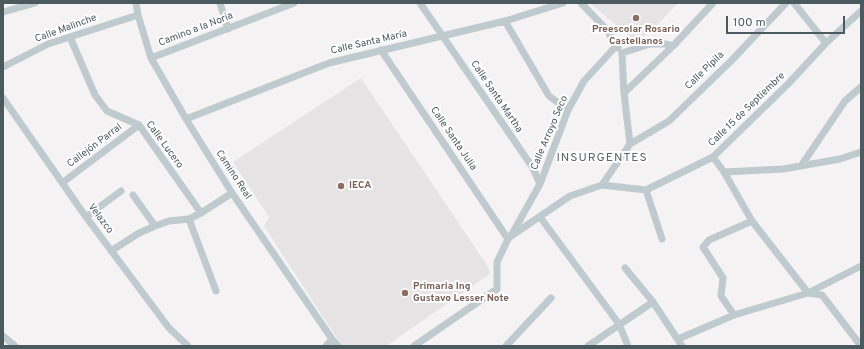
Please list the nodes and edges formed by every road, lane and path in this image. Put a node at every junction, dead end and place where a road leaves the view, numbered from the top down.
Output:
1 (35, 3) edge
2 (136, 3) edge
3 (220, 3) edge
4 (294, 3) edge
5 (420, 3) edge
6 (562, 3) edge
7 (581, 3) edge
8 (714, 3) edge
9 (786, 3) edge
10 (794, 3) edge
11 (283, 5) edge
12 (861, 11) edge
13 (3, 12) edge
14 (138, 14) junction
15 (505, 21) junction
16 (228, 29) junction
17 (443, 36) junction
18 (70, 37) junction
19 (826, 43) junction
20 (617, 45) junction
21 (674, 46) junction
22 (381, 50) junction
23 (622, 53) junction
24 (151, 58) junction
25 (3, 68) edge
26 (861, 87) edge
27 (624, 94) junction
28 (3, 98) edge
29 (568, 110) junction
30 (186, 119) junction
31 (139, 125) junction
32 (630, 144) junction
33 (861, 152) edge
34 (713, 156) junction
35 (547, 165) junction
36 (801, 166) junction
37 (533, 168) junction
38 (724, 172) junction
39 (62, 183) junction
40 (540, 184) junction
41 (602, 185) junction
42 (646, 190) junction
43 (120, 191) dead end
44 (232, 193) junction
45 (133, 195) dead end
46 (201, 213) junction
47 (86, 217) junction
48 (540, 217) junction
49 (189, 219) junction
50 (752, 221) junction
51 (155, 226) junction
52 (510, 238) junction
53 (662, 239) dead end
54 (112, 251) junction
55 (861, 266) edge
56 (625, 268) dead end
57 (216, 291) dead end
58 (808, 293) junction
59 (550, 298) dead end
60 (653, 302) junction
61 (734, 315) junction
62 (619, 324) junction
63 (3, 336) edge
64 (332, 339) junction
65 (680, 343) edge
66 (419, 345) edge
67 (15, 346) edge
68 (188, 346) edge
69 (326, 346) edge
70 (338, 346) edge
71 (506, 346) edge
72 (588, 346) edge
73 (628, 346) edge
74 (861, 346) edge

1 - 13 street
2 - 14 street, Camino Real
3 - 16 street
4 - 11 street, Camino a la Noria
5 - 17 street, Calle Santa Martha
6 - 15 street, Calle Santa María
7 - 20 street
8 - 21 street
9 - 32 street, Calle Pípila
10 - 19 street
11 - 16 street, Camino a la Noria
12 - 19 street, Calle 15 de Septiembre
14 - 18 street, Calle Malinche
14 - 24 street, Camino Real
15 - 17 street, Calle Santa María
15 - 29 street
16 - 24 street, Camino a la Noria
17 - 22 street, Calle Santa María
17 - 37 street, Calle Santa Martha
18 - 25 street, Calle Malinche
18 - 31 street, Calle Lucero
19 - 34 street, Calle 15 de Septiembre
20 - 23 street
20 - 29 street, Calle Arroyo Seco
21 - 23 street
21 - 27 street
22 - 30 street, Calle Santa María
22 - 52 street, Calle Santa Julia
23 - 27 street
24 - 30 street, Camino Real
26 - 36 street
27 - 32 street
28 - 39 street, Velazco
29 - 35 street, Calle Arroyo Seco
30 - 44 street, Camino Real
31 - 39 street, Callejón Parral
31 - 46 street, Calle Lucero
32 - 41 street
33 - 36 street
34 - 38 street
34 - 42 street, Calle 15 de Septiembre
35 - 37 street
35 - 40 street, Calle Arroyo Seco
36 - 38 street
37 - 40 street, Calle Santa Martha
38 - 50 street
39 - 47 street, Velazco
40 - 52 street, Calle Arroyo Seco
41 - 42 street
41 - 48 street
42 - 53 street
43 - 47 street
44 - 46 street
44 - 64 street, Camino Real
45 - 51 street
46 - 49 street
47 - 54 street, Velazco
48 - 52 street
48 - 62 street
49 - 51 street
49 - 57 street
50 - 58 street
50 - 61 street
51 - 54 street
52 - 66 street
54 - 68 street, Velazco
55 - 58 street
56 - 60 street
58 - 61 street
58 - 74 street
59 - 71 street
60 - 62 street
60 - 65 street
61 - 65 street
62 - 72 street
62 - 73 street
63 - 67 street
64 - 69 street
64 - 70 street, Camino Real

